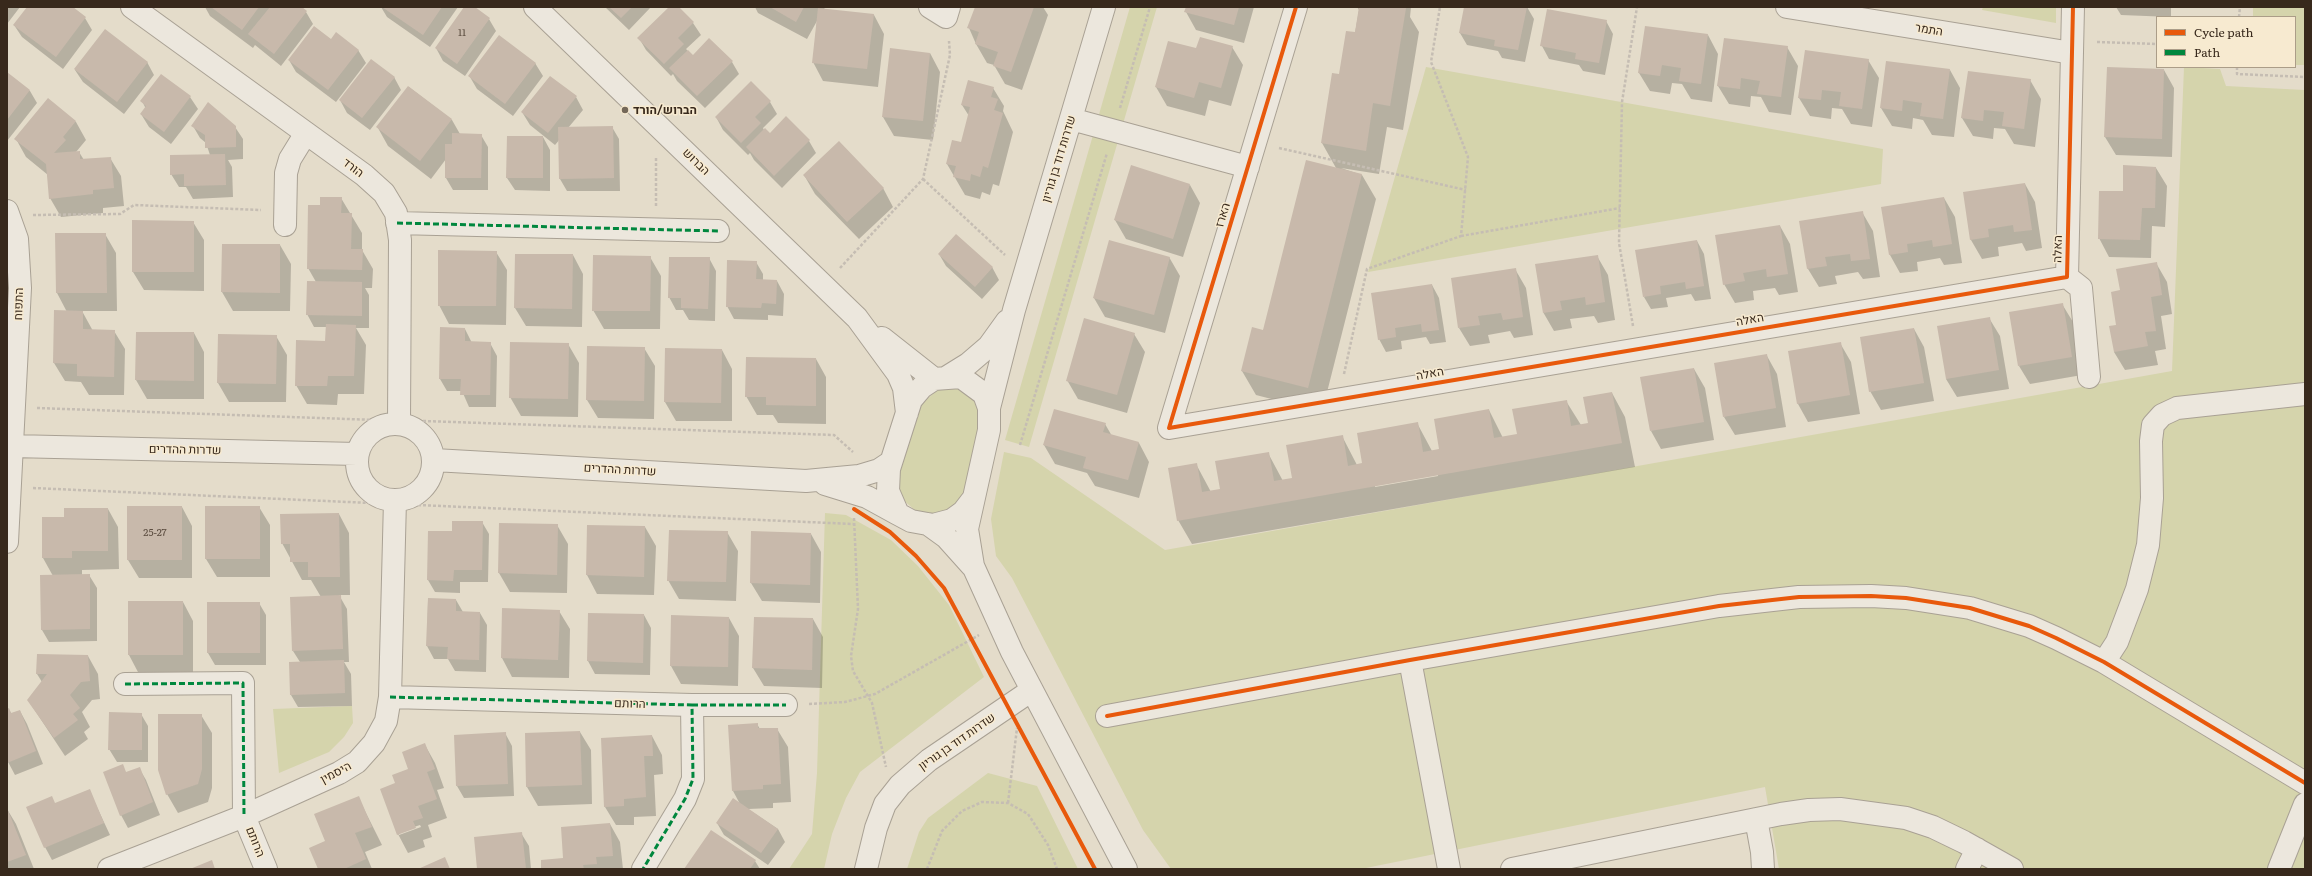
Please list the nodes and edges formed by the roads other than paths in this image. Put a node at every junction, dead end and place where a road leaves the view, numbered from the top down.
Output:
1 (132, 7) edge
2 (535, 7) edge
3 (1104, 7) edge
4 (1296, 7) edge
5 (1787, 7) edge
6 (2073, 7) edge
7 (2072, 47) junction
8 (1071, 119) junction
9 (306, 133) junction
10 (1248, 167) junction
11 (8, 213) edge
12 (285, 218) road end
13 (397, 222) junction
14 (718, 230) dead end
15 (2067, 277) junction
16 (1014, 310) junction
17 (857, 318) junction
18 (2089, 376) dead end
19 (940, 378) junction
20 (2305, 394) edge
21 (989, 408) junction
22 (907, 413) junction
23 (399, 422) junction
24 (1169, 428) joint
25 (12, 446) junction
26 (357, 454) junction
27 (434, 460) junction
28 (883, 466) junction
29 (806, 480) junction
30 (973, 499) junction
31 (395, 502) junction
32 (898, 514) junction
33 (928, 524) junction
34 (7, 542) edge
35 (973, 566) junction
36 (1410, 660) junction
37 (2104, 662) junction
38 (125, 684) dead end
39 (1032, 690) junction
40 (390, 697) junction
41 (692, 705) junction
42 (786, 705) road end
43 (1107, 716) dead end
44 (2305, 783) edge
45 (2305, 804) edge
46 (244, 816) junction
47 (1756, 819) junction
48 (1977, 849) junction
49 (1121, 861) edge
50 (109, 869) edge
51 (266, 869) edge
52 (643, 869) edge
53 (866, 869) edge
54 (1132, 869) edge
55 (1449, 869) edge
56 (1512, 869) edge
57 (1763, 869) edge
58 (1967, 869) edge
59 (2012, 869) edge
60 (2279, 869) edge

1 - 9 street, הורד
2 - 17 street, הברוש
3 - 8 street, שדרות דוד בן גוריון
4 - 10 street, הארז
5 - 7 street, התמר
6 - 7 street, האלה
7 - 15 street, האלה
8 - 10 street
8 - 16 street, שדרות דוד בן גוריון
9 - 12 street
9 - 13 street, הורד
10 - 24 street, הארז
11 - 25 street, התפוח
13 - 14 street
13 - 23 street, הורד
15 - 18 street
15 - 24 street, האלה
16 - 19 street, שדרות דוד בן גוריון
16 - 21 street, שדרות דוד בן גוריון
17 - 19 street, הברוש
17 - 22 street, הברוש
19 - 21 street
19 - 22 street
20 - 37 street
21 - 30 street
22 - 28 street
23 - 26 street
23 - 27 street
25 - 26 street, שדרות ההדרים
25 - 34 street, התפוח
26 - 31 street
27 - 29 street, שדרות ההדרים
27 - 31 street
28 - 29 street, שדרות ההדרים
28 - 32 street
29 - 32 street, שדרות ההדרים
30 - 33 street
30 - 35 street
31 - 40 street, היסמין
32 - 33 street
33 - 35 street
35 - 39 street
36 - 37 street
36 - 43 street
36 - 55 street
37 - 44 street
38 - 46 street
39 - 49 street
39 - 53 street, שדרות דוד בן גוריון
40 - 41 street, הרותם
40 - 46 street, היסמין
41 - 42 street, הרותם
41 - 52 street
45 - 60 street
46 - 50 street, היסמין
46 - 51 street, הרותם
47 - 48 street
47 - 56 street
47 - 57 street
48 - 58 street
48 - 59 street
49 - 54 street

